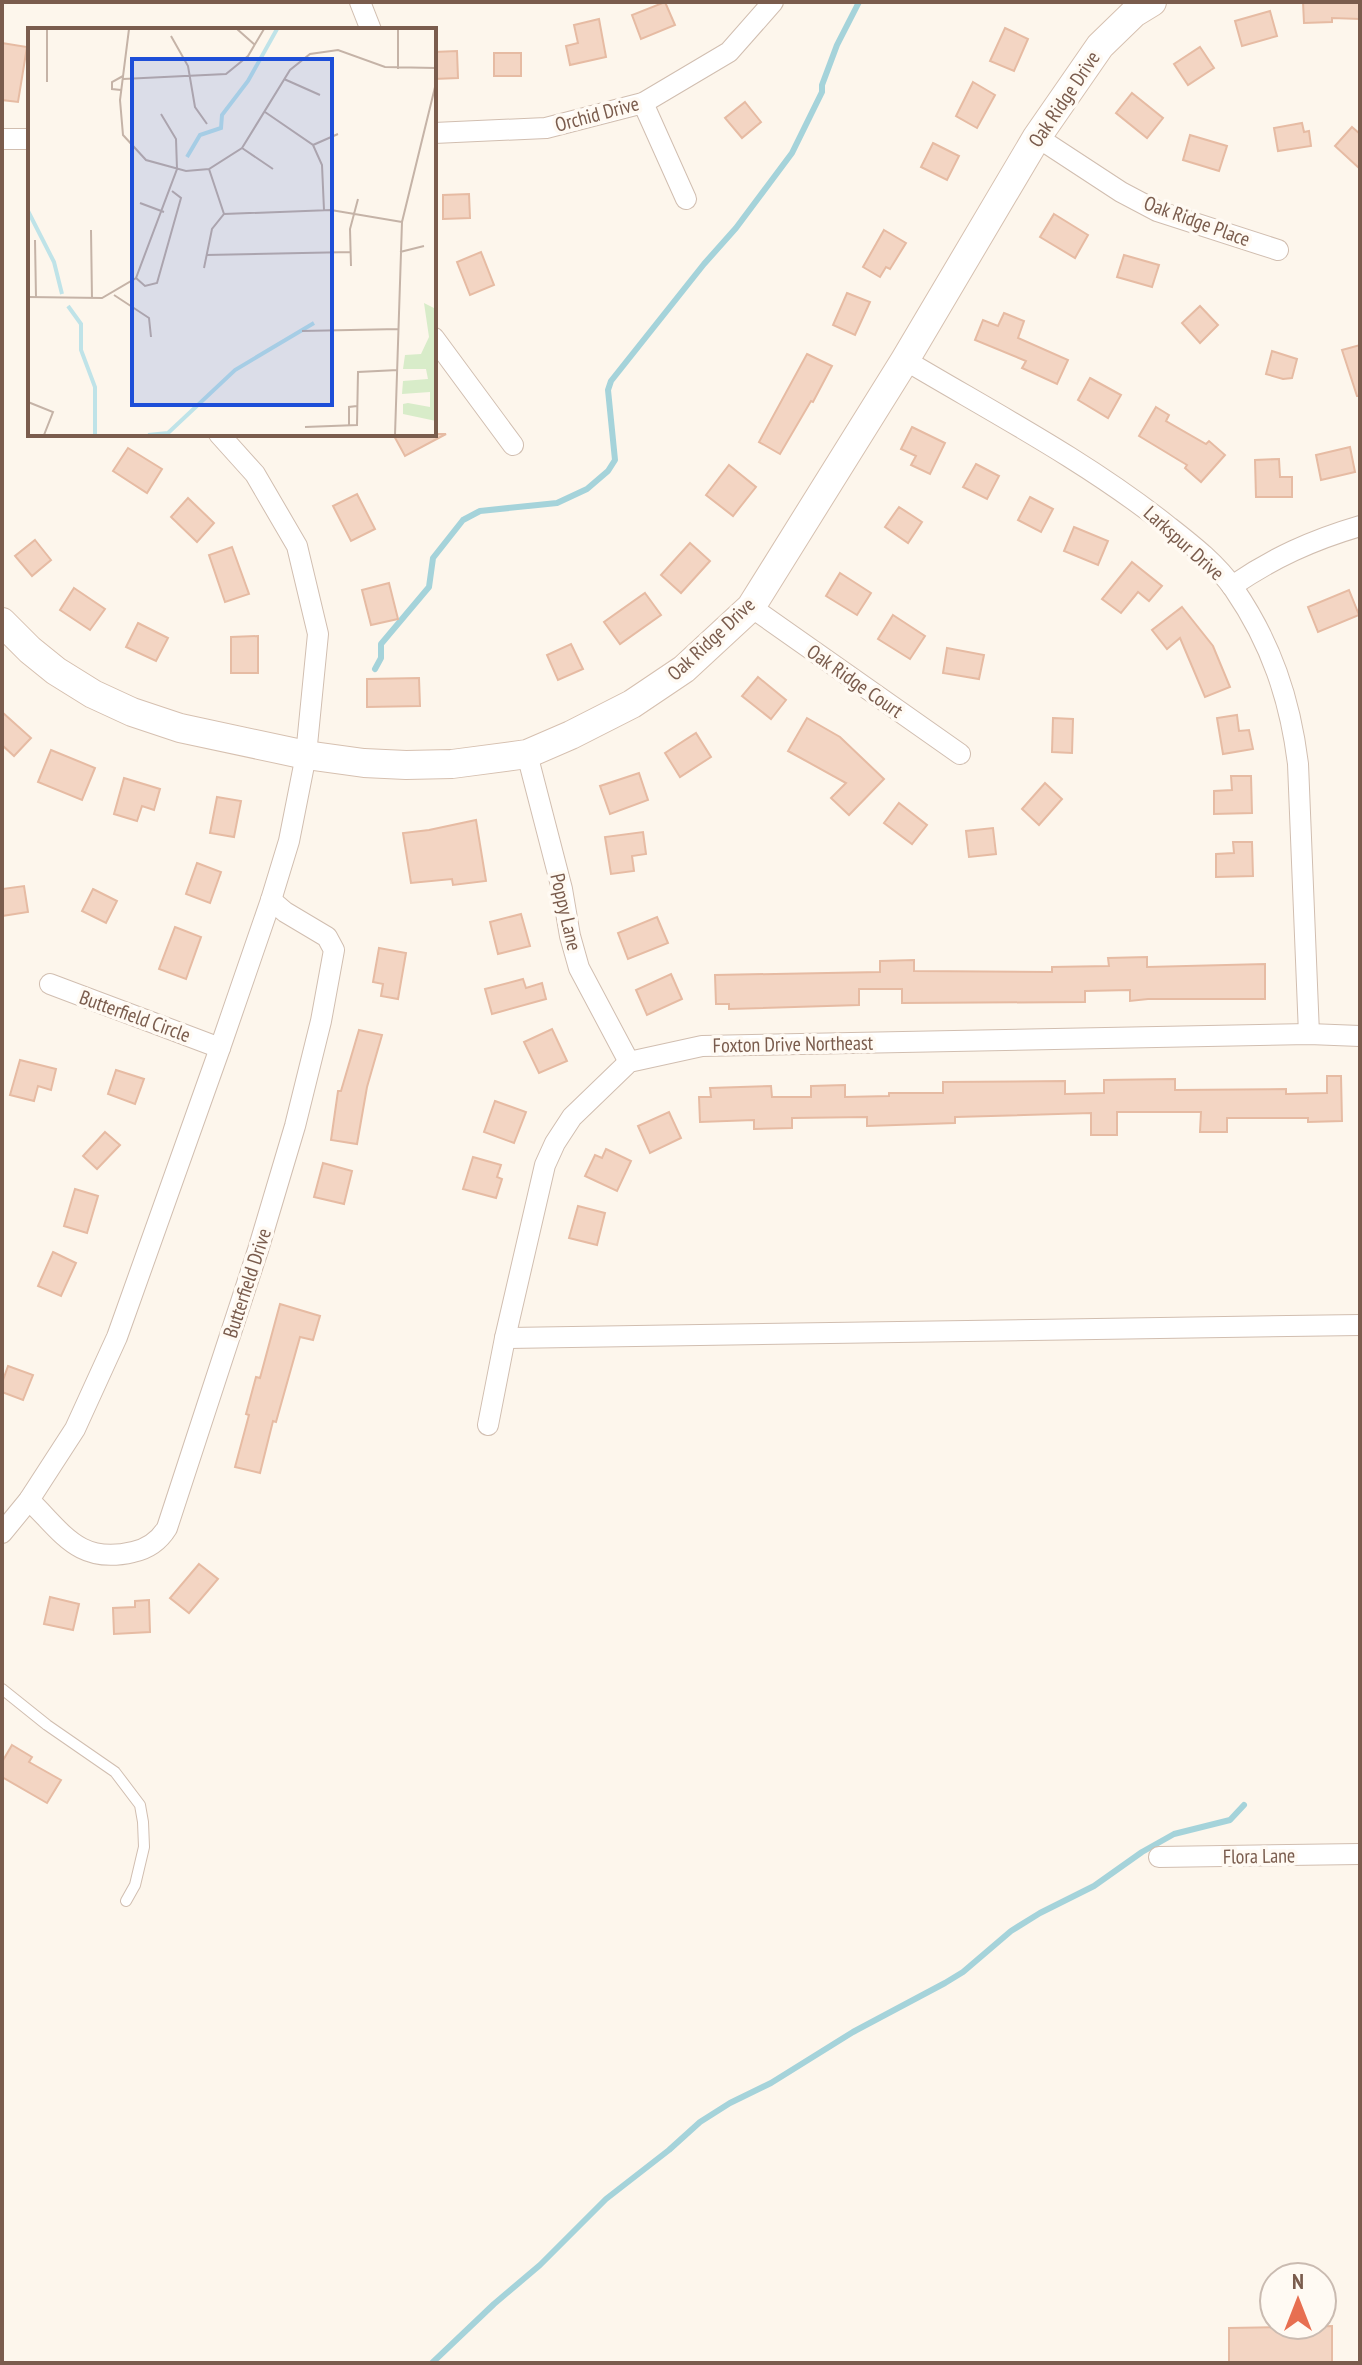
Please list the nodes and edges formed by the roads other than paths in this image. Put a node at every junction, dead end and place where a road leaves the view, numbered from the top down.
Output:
1 (360, 2) edge
2 (773, 2) edge
3 (1152, 2) edge
4 (370, 28) edge
5 (643, 103) junction
6 (436, 133) edge
7 (1037, 137) junction
8 (2, 139) edge
9 (28, 139) edge
10 (686, 199) dead end
11 (1278, 250) dead end
12 (436, 341) edge
13 (905, 360) junction
14 (221, 436) edge
15 (513, 445) dead end
16 (1360, 526) edge
17 (1232, 586) junction
18 (751, 607) junction
19 (2, 622) edge
20 (527, 754) junction
21 (960, 754) dead end
22 (306, 755) junction
23 (271, 900) junction
24 (50, 984) dead end
25 (1309, 1034) junction
26 (1360, 1036) edge
27 (220, 1048) junction
28 (629, 1062) junction
29 (1360, 1325) edge
30 (505, 1338) junction
31 (488, 1425) dead end
32 (29, 1500) junction
33 (2, 1533) edge
34 (2, 1689) edge
35 (1360, 1854) edge
36 (1159, 1857) dead end
37 (126, 1901) dead end

1 - 4 street
2 - 5 street, Orchid Drive
3 - 7 street, Oak Ridge Drive
5 - 6 street, Orchid Drive
5 - 10 street
7 - 11 street, Oak Ridge Place
7 - 13 street, Oak Ridge Drive
8 - 9 street
12 - 15 street
13 - 17 street, Larkspur Drive
13 - 18 street, Oak Ridge Drive
14 - 22 street
16 - 17 street
17 - 25 street, Larkspur Drive
18 - 20 street, Oak Ridge Drive
18 - 21 street, Oak Ridge Court
19 - 22 street, Oak Ridge Drive
20 - 22 street, Oak Ridge Drive
20 - 28 street, Poppy Lane
22 - 23 street
23 - 27 street
23 - 32 street, Butterfield Drive
24 - 27 street, Butterfield Circle
25 - 26 street, Foxton Drive Northeast
25 - 28 street, Foxton Drive Northeast
27 - 32 street
28 - 30 street
29 - 30 street
30 - 31 street
32 - 33 street
34 - 37 lane
35 - 36 street, Flora Lane

